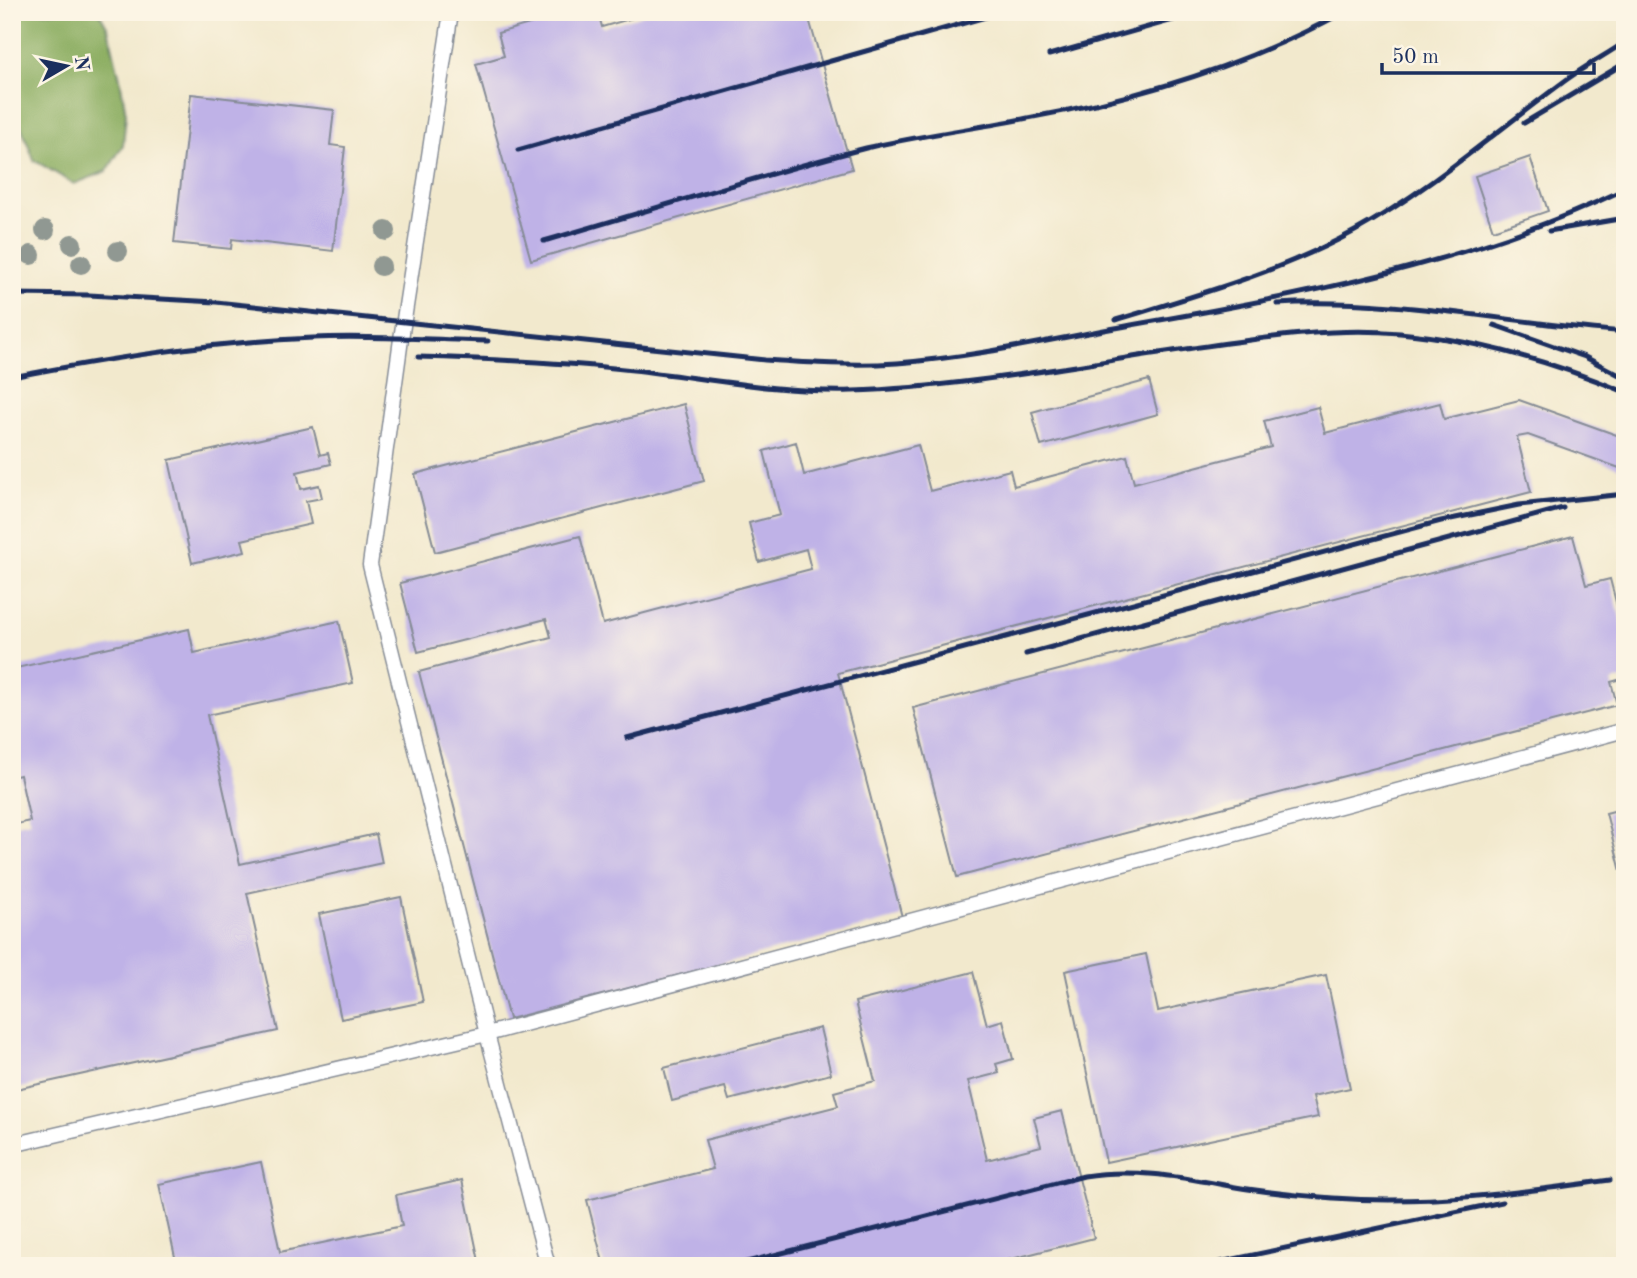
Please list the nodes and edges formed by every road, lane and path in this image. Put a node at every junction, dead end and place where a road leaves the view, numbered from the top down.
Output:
1 (451, 12) edge
2 (1625, 730) edge
3 (487, 1034) junction
4 (12, 1145) edge
5 (548, 1266) edge

1 - 3 lane
2 - 3 lane
3 - 4 lane
3 - 5 lane

